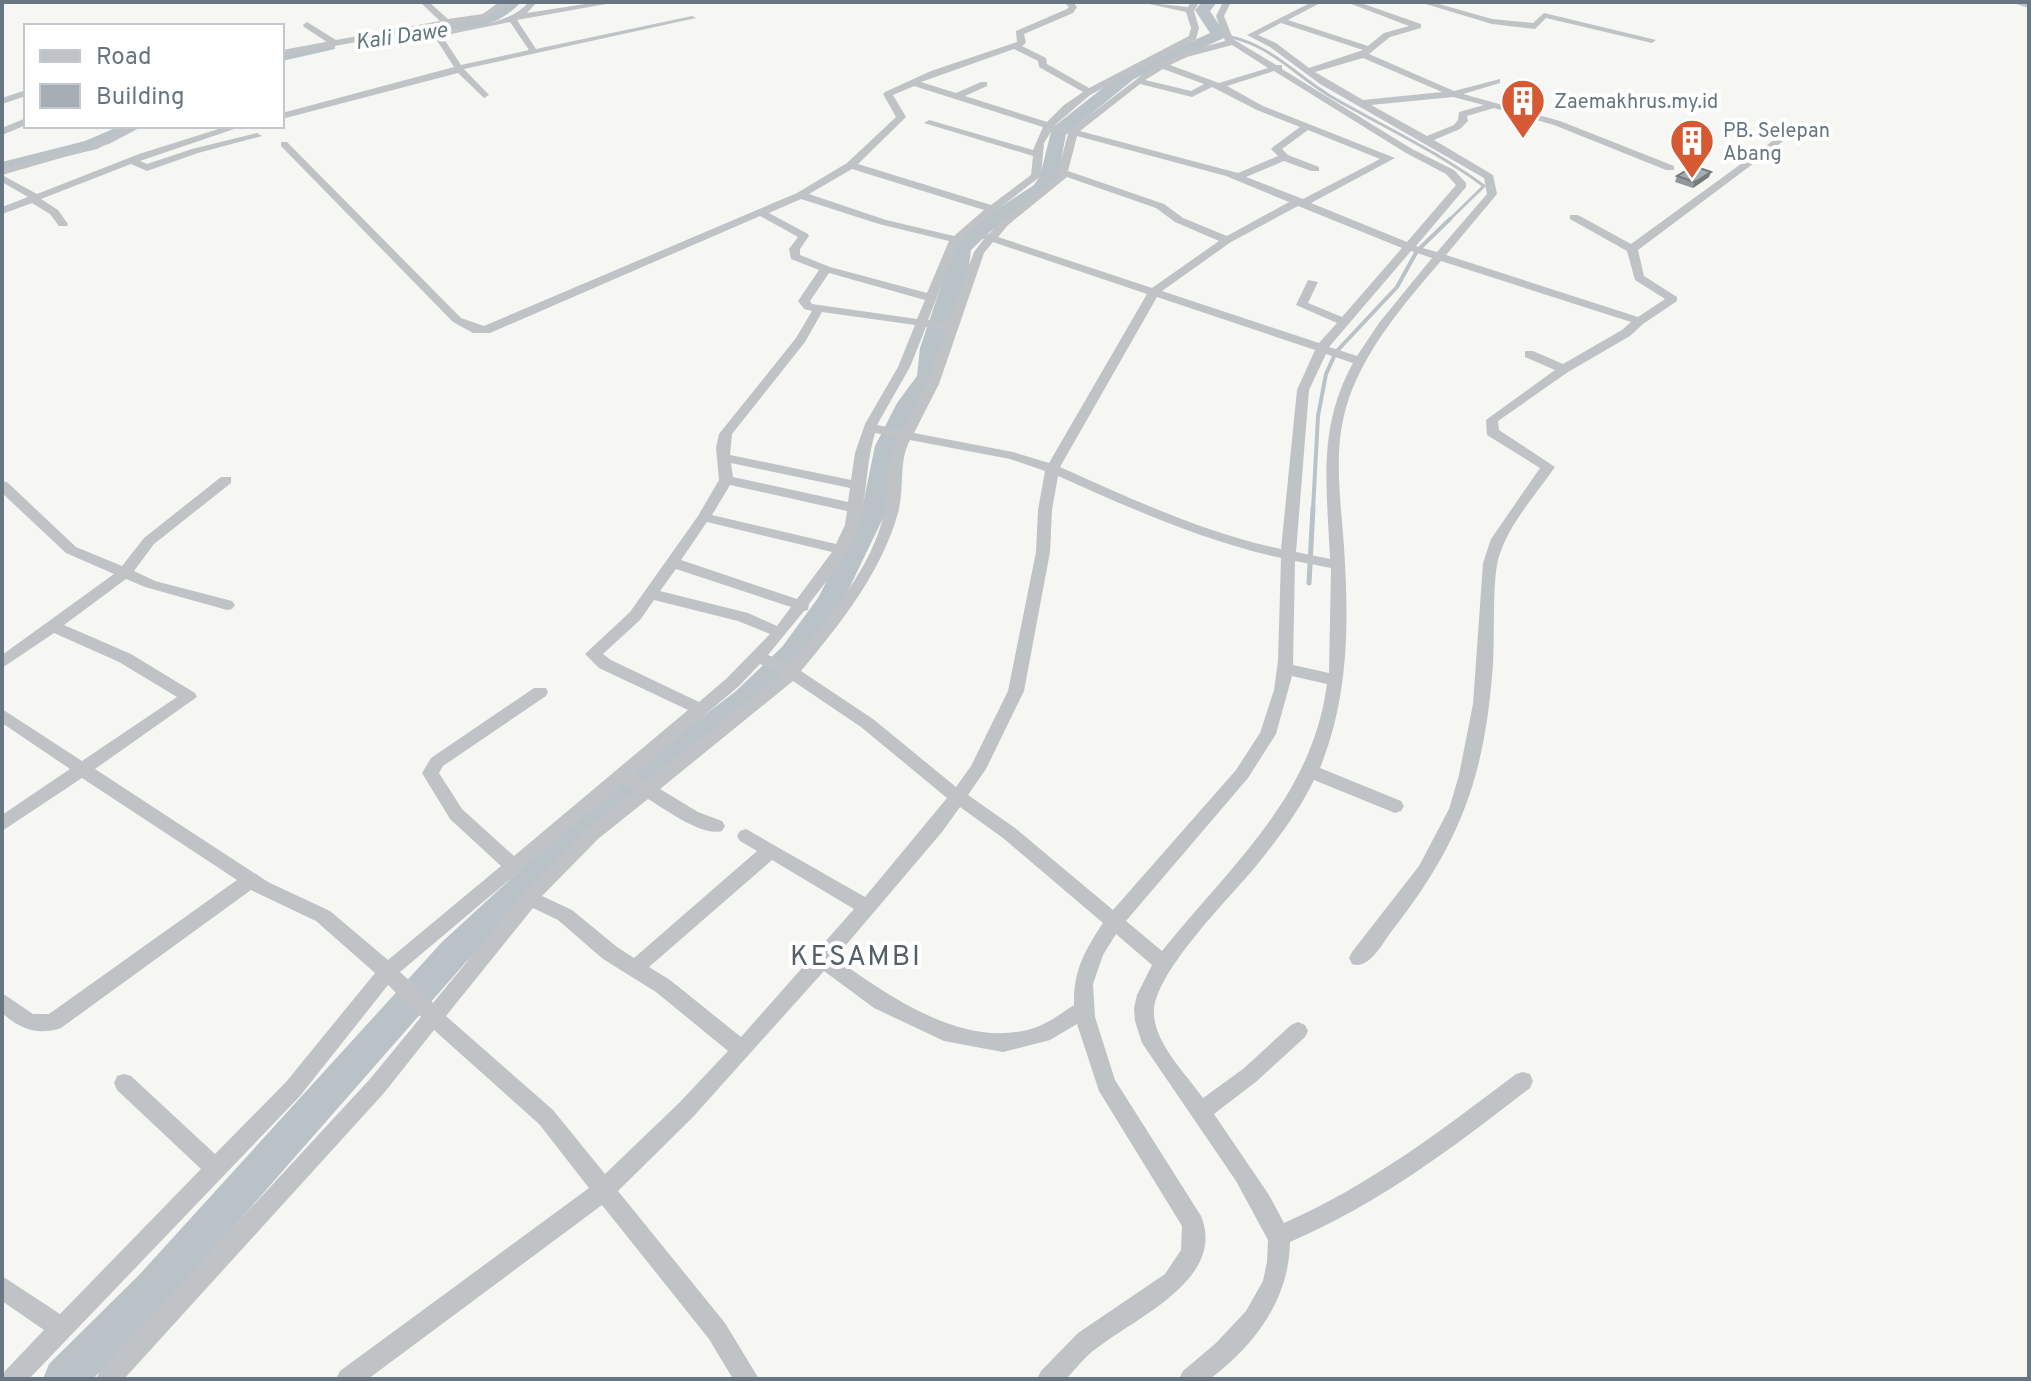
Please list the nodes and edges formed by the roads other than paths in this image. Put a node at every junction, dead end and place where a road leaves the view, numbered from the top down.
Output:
1 (424, 2) edge
2 (504, 2) edge
3 (546, 2) edge
4 (613, 2) edge
5 (1068, 2) edge
6 (1144, 2) edge
7 (1227, 2) edge
8 (1318, 2) edge
9 (1350, 2) edge
10 (1423, 2) edge
11 (2019, 2) edge
12 (532, 3) edge
13 (1193, 6) edge
14 (2029, 6) edge
15 (1454, 10) junction
16 (1442, 15) dead end
17 (515, 18) junction
18 (692, 18) dead end
19 (1285, 18) junction
20 (1430, 21) dead end
21 (307, 25) dead end
22 (1418, 26) junction
23 (444, 28) junction
24 (1348, 33) dead end
25 (1229, 39) junction
26 (1193, 40) junction
27 (1652, 40) dead end
28 (333, 42) junction
29 (1016, 46) junction
30 (1211, 46) junction
31 (534, 52) junction
32 (1366, 52) junction
33 (284, 53) edge
34 (284, 59) edge
35 (1294, 64) junction
36 (1161, 65) junction
37 (459, 68) junction
38 (1276, 68) junction
39 (1307, 71) junction
40 (1137, 81) junction
41 (1497, 81) dead end
42 (911, 82) junction
43 (984, 84) dead end
44 (1216, 85) junction
45 (1091, 93) junction
46 (24, 94) edge
47 (1453, 94) junction
48 (484, 95) dead end
49 (957, 96) junction
50 (2, 101) edge
51 (1363, 103) junction
52 (1496, 105) junction
53 (284, 115) edge
54 (24, 122) edge
55 (929, 123) dead end
56 (1052, 126) junction
57 (1308, 126) junction
58 (114, 128) edge
59 (134, 128) edge
60 (231, 128) edge
61 (248, 128) edge
62 (1072, 131) junction
63 (2, 132) edge
64 (214, 133) junction
65 (1781, 139) dead end
66 (226, 144) junction
67 (284, 144) dead end
68 (1420, 146) junction
69 (1038, 154) junction
70 (1284, 157) junction
71 (1388, 159) junction
72 (132, 161) junction
73 (2, 165) edge
74 (851, 165) junction
75 (1670, 168) dead end
76 (1315, 169) dead end
77 (2, 172) edge
78 (1064, 173) junction
79 (1238, 177) junction
80 (2, 178) edge
81 (801, 195) junction
82 (34, 198) junction
83 (1301, 202) junction
84 (992, 209) junction
85 (2, 211) edge
86 (762, 213) junction
87 (1574, 217) dead end
88 (63, 224) dead end
89 (963, 234) junction
90 (987, 237) junction
91 (1227, 240) junction
92 (1410, 248) junction
93 (1632, 249) junction
94 (1437, 256) junction
95 (826, 269) junction
96 (1312, 282) dead end
97 (1154, 292) junction
98 (931, 298) junction
99 (818, 310) junction
100 (1639, 321) junction
101 (1344, 322) junction
102 (921, 323) junction
103 (948, 326) junction
104 (1325, 349) junction
105 (1529, 354) dead end
106 (1357, 360) junction
107 (1564, 369) junction
108 (874, 429) junction
109 (904, 433) junction
110 (724, 458) junction
111 (1052, 469) junction
112 (226, 480) dead end
113 (726, 480) junction
114 (2, 485) edge
115 (857, 485) junction
116 (854, 508) junction
117 (704, 517) junction
118 (841, 550) junction
119 (1291, 557) junction
120 (671, 562) junction
121 (1331, 564) junction
122 (125, 573) junction
123 (651, 594) junction
124 (227, 605) dead end
125 (803, 606) junction
126 (53, 626) junction
127 (780, 633) junction
128 (762, 658) junction
129 (2, 663) edge
130 (1285, 669) junction
131 (791, 671) junction
132 (1336, 680) junction
133 (540, 692) dead end
134 (700, 709) junction
135 (2, 715) edge
136 (82, 770) junction
137 (1310, 771) junction
138 (634, 782) junction
139 (958, 798) junction
140 (1395, 806) dead end
141 (2, 824) edge
142 (716, 826) dead end
143 (746, 836) dead end
144 (771, 850) junction
145 (513, 866) junction
146 (251, 880) junction
147 (530, 898) junction
148 (865, 906) junction
149 (1116, 926) junction
150 (821, 958) junction
151 (1359, 958) dead end
152 (1165, 964) junction
153 (635, 968) junction
154 (392, 978) junction
155 (2, 1001) edge
156 (1084, 1009) junction
157 (429, 1011) junction
158 (1298, 1031) dead end
159 (742, 1050) junction
160 (1523, 1081) dead end
161 (124, 1083) dead end
162 (1199, 1113) junction
163 (217, 1170) junction
164 (603, 1191) junction
165 (1279, 1236) junction
166 (2, 1287) edge
167 (61, 1328) junction
168 (117, 1376) edge
169 (13, 1379) edge
170 (348, 1379) edge
171 (747, 1379) edge
172 (1049, 1379) edge
173 (1191, 1379) edge

1 - 23 street
2 - 23 street
3 - 12 street
4 - 17 street
5 - 29 street
6 - 13 street
7 - 25 street
8 - 19 street
9 - 22 street
10 - 15 street
11 - 14 street
12 - 17 street
13 - 26 street
15 - 16 street
15 - 27 street
17 - 23 street
17 - 31 street
18 - 31 street
19 - 24 street
19 - 32 street
19 - 35 street
20 - 22 street
21 - 28 street
22 - 32 street
23 - 28 street
23 - 34 street
23 - 37 street
25 - 30 street
25 - 38 street
26 - 30 street
26 - 45 street
28 - 33 street
29 - 42 street
29 - 45 street
30 - 36 street
31 - 37 street
32 - 39 street
32 - 47 street
35 - 38 street
35 - 39 street
36 - 40 street
36 - 44 street
37 - 48 street
37 - 53 street
38 - 44 street
38 - 68 street
39 - 51 street
40 - 44 street
40 - 62 street
41 - 47 street
42 - 49 street
42 - 74 street
43 - 49 street
44 - 57 street
45 - 56 street
46 - 50 street
47 - 51 street
47 - 52 street
49 - 56 street
51 - 68 street
52 - 68 street
52 - 75 street
54 - 63 street
55 - 69 street
56 - 62 street
56 - 69 street
57 - 70 street
57 - 71 street
58 - 73 street
59 - 77 street
60 - 64 street
61 - 66 street
62 - 78 street
62 - 79 street
64 - 66 street
64 - 72 street
65 - 93 street
66 - 72 street
67 - 86 street
68 - 71 street
68 - 92 street
68 - 94 street
69 - 84 street
70 - 76 street
70 - 79 street
71 - 83 street
72 - 82 street
74 - 81 street
74 - 84 street
78 - 90 street
78 - 91 street
79 - 83 street
80 - 82 street
81 - 86 street
81 - 89 street
82 - 85 street
82 - 88 street
83 - 91 street
83 - 92 street
84 - 89 street
86 - 95 street
87 - 93 street
89 - 90 street
89 - 98 street
90 - 97 street
90 - 103 street
91 - 97 street
92 - 94 street
92 - 101 street
93 - 100 street
94 - 100 street
94 - 106 street
95 - 98 street
95 - 99 street
96 - 101 street
97 - 104 street
97 - 111 street
98 - 102 street
99 - 102 street
99 - 110 street
100 - 107 street
101 - 104 street
102 - 103 street
102 - 108 street
103 - 109 street
104 - 106 street
104 - 119 street
105 - 107 street
106 - 121 street
107 - 151 street
108 - 109 street
108 - 115 street
109 - 111 street
109 - 131 street
110 - 113 street
110 - 115 street
111 - 119 street
111 - 139 street
112 - 122 street
113 - 116 street
113 - 117 street
114 - 122 street
115 - 116 street
116 - 118 street
117 - 118 street
117 - 120 street
118 - 125 street
119 - 121 street
119 - 130 street
120 - 123 street
120 - 125 street
121 - 132 street
122 - 124 street
122 - 126 street
123 - 127 street
123 - 134 street
125 - 127 street
126 - 129 street
126 - 136 street
127 - 128 street
128 - 131 street
128 - 134 street
130 - 132 street
130 - 149 street
131 - 138 street
131 - 139 street
132 - 137 street
133 - 145 street
134 - 138 street
135 - 136 street
136 - 141 street
136 - 146 street
137 - 140 street
137 - 152 street
138 - 142 street
138 - 145 street
138 - 147 street
139 - 148 street
139 - 149 street
143 - 144 street
144 - 148 street
144 - 153 street
145 - 154 street
146 - 154 street
146 - 155 street
147 - 153 street
147 - 157 street
148 - 150 street
149 - 152 street
149 - 156 street
150 - 156 street
150 - 159 street
152 - 162 street
153 - 159 street
154 - 157 street
154 - 163 street
156 - 172 street
157 - 164 street
157 - 168 street
158 - 162 street
159 - 164 street
160 - 165 street
161 - 163 street
162 - 165 street
163 - 167 street
164 - 170 street
164 - 171 street
165 - 173 street
166 - 167 street
167 - 169 street

